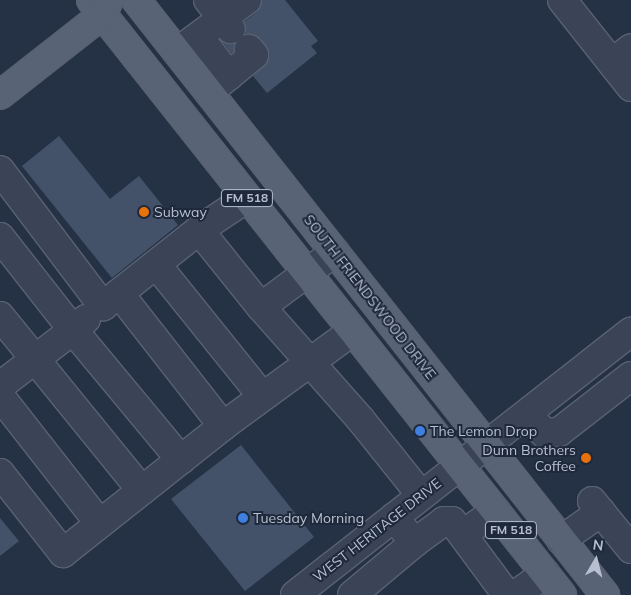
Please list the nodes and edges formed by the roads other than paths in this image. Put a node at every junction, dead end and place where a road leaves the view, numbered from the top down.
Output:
1 (247, 0) edge
2 (562, 0) edge
3 (142, 2) edge
4 (101, 5) edge
5 (221, 16) edge
6 (199, 36) junction
7 (249, 49) dead end
8 (178, 52) junction
9 (622, 56) edge
10 (219, 84) junction
11 (631, 87) edge
12 (0, 95) edge
13 (0, 170) edge
14 (248, 198) junction
15 (199, 230) junction
16 (0, 237) edge
17 (335, 252) junction
18 (156, 264) junction
19 (306, 271) junction
20 (111, 300) junction
21 (261, 307) junction
22 (0, 316) edge
23 (73, 330) junction
24 (353, 331) junction
25 (631, 332) edge
26 (35, 359) junction
27 (309, 361) junction
28 (631, 376) edge
29 (0, 386) edge
30 (0, 396) edge
31 (262, 396) junction
32 (528, 414) junction
33 (223, 426) junction
34 (488, 445) junction
35 (181, 460) junction
36 (460, 465) junction
37 (0, 473) edge
38 (142, 491) junction
39 (421, 495) junction
40 (496, 511) junction
41 (394, 517) junction
42 (100, 524) junction
43 (463, 534) junction
44 (561, 540) junction
45 (414, 543) junction
46 (631, 549) edge
47 (545, 574) junction
48 (327, 585) edge
49 (295, 595) edge
50 (352, 595) edge
51 (506, 595) edge
52 (515, 595) edge
53 (562, 595) edge
54 (605, 595) edge

1 - 5 street
2 - 9 street
3 - 4 main road
3 - 8 main road, SOUTH FRIENDSWOOD DRIVE / FM 518
4 - 12 main road
4 - 14 main road, FM 518
5 - 6 street
6 - 8 street
6 - 10 street
7 - 10 street
8 - 10 main road, SOUTH FRIENDSWOOD DRIVE / FM 518
9 - 11 street
10 - 17 main road, SOUTH FRIENDSWOOD DRIVE / FM 518
13 - 20 street
14 - 15 street
14 - 19 main road, FM 518
15 - 18 street
15 - 21 street
16 - 23 street
17 - 19 street
17 - 34 main road, SOUTH FRIENDSWOOD DRIVE / FM 518
18 - 20 street
18 - 31 street
19 - 21 street
19 - 24 main road, FM 518
20 - 23 street
20 - 33 street
21 - 27 street
22 - 26 street
23 - 26 street
23 - 35 street
24 - 27 street
24 - 36 main road, FM 518
25 - 32 street, WEST HERITAGE DRIVE
26 - 29 street
26 - 38 street
27 - 31 street
27 - 39 street
28 - 32 street
30 - 42 street
31 - 33 street
32 - 34 street, WEST HERITAGE DRIVE
33 - 35 street
34 - 36 street, WEST HERITAGE DRIVE
34 - 44 main road, SOUTH FRIENDSWOOD DRIVE / FM 518
35 - 38 street
36 - 39 street, WEST HERITAGE DRIVE
36 - 40 main road, FM 518
37 - 42 street
38 - 42 street
39 - 41 street, WEST HERITAGE DRIVE
40 - 43 street
40 - 47 main road, FM 518
41 - 45 street
41 - 48 street, WEST HERITAGE DRIVE
43 - 45 street
43 - 51 street
44 - 46 street
44 - 54 main road, SOUTH FRIENDSWOOD DRIVE / FM 518
45 - 50 street
47 - 52 street
47 - 53 main road, FM 518
48 - 49 street, WEST HERITAGE DRIVE

